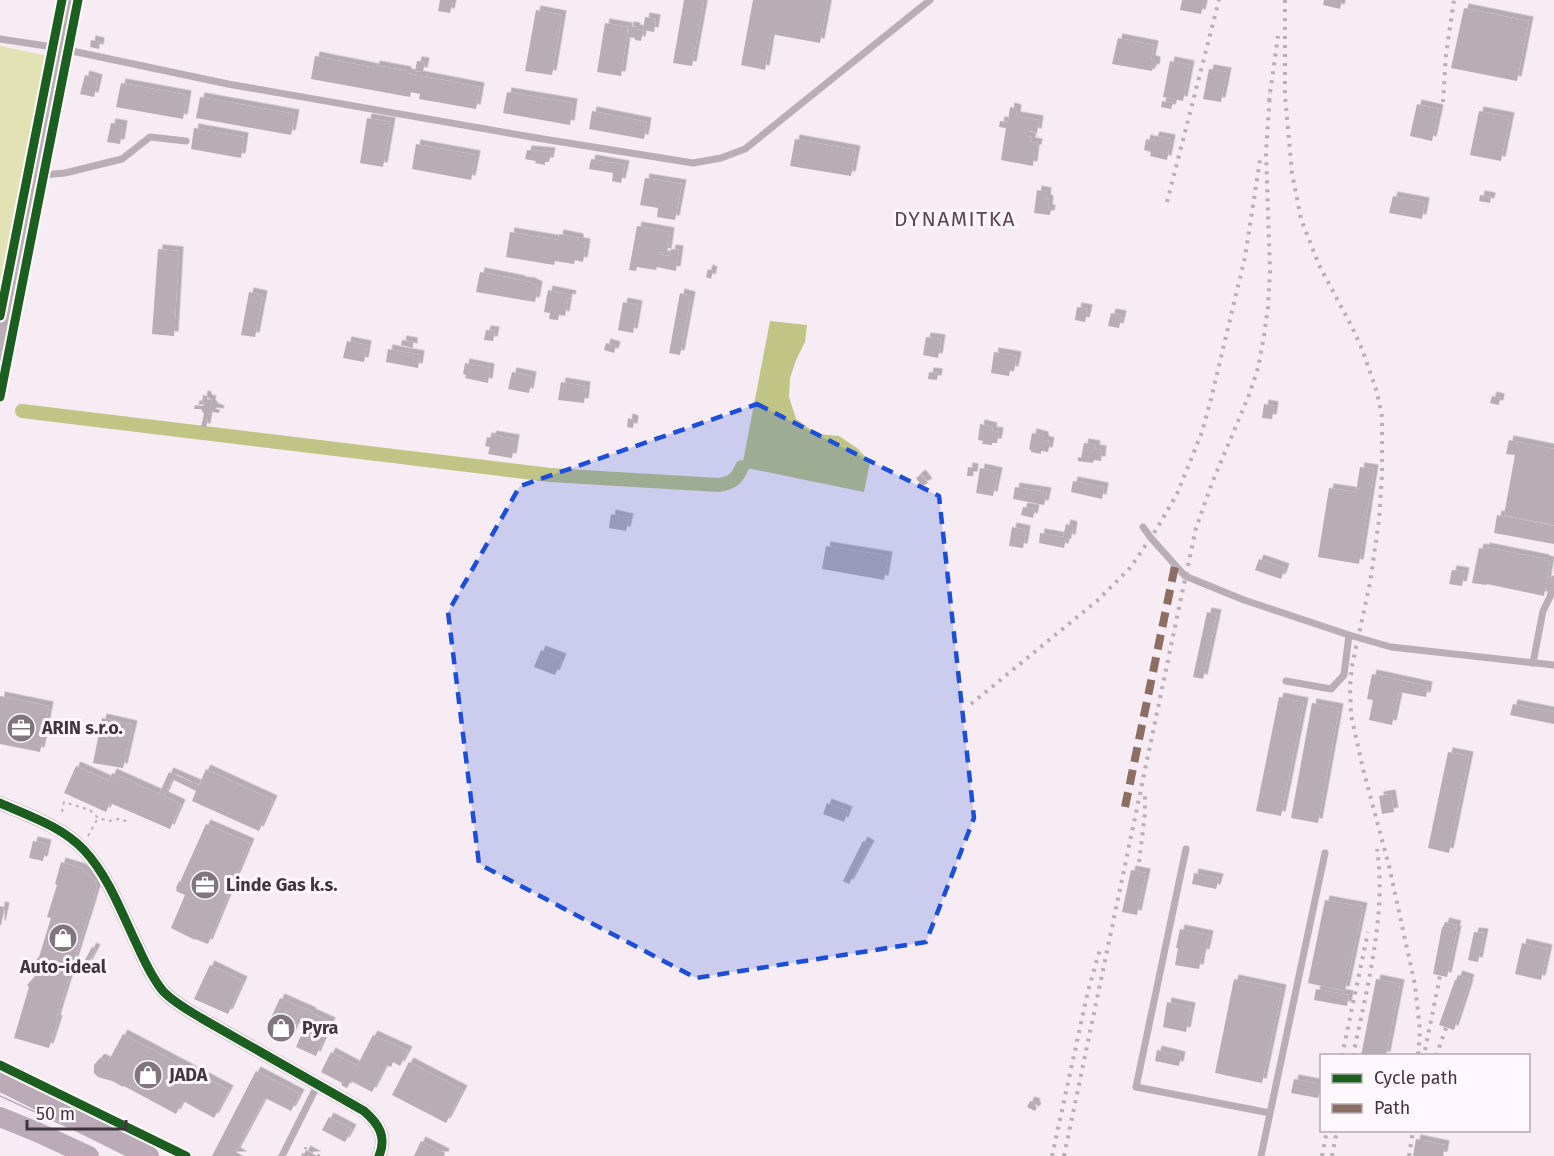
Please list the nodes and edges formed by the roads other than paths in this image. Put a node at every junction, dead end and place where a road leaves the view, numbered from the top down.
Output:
1 (70, 0) edge
2 (930, 0) edge
3 (0, 39) edge
4 (61, 49) junction
5 (186, 141) dead end
6 (36, 173) junction
7 (0, 359) edge
8 (1143, 527) dead end
9 (1554, 579) edge
10 (1349, 635) junction
11 (1533, 663) junction
12 (1554, 665) edge
13 (1286, 681) dead end
14 (0, 802) edge
15 (1186, 849) dead end
16 (1325, 853) dead end
17 (0, 1081) edge
18 (315, 1082) junction
19 (1270, 1113) junction
20 (0, 1117) edge
21 (89, 1156) edge
22 (149, 1156) edge
23 (282, 1156) edge
24 (379, 1156) edge
25 (1261, 1156) edge

1 - 4 street
2 - 4 lane
3 - 4 lane
4 - 6 street
5 - 6 lane
6 - 7 street
8 - 10 lane
9 - 11 lane
10 - 11 lane
10 - 13 lane
11 - 12 lane
14 - 18 street
15 - 19 lane
16 - 19 lane
17 - 22 main road
18 - 23 lane
18 - 24 street
19 - 25 lane
20 - 21 main road

